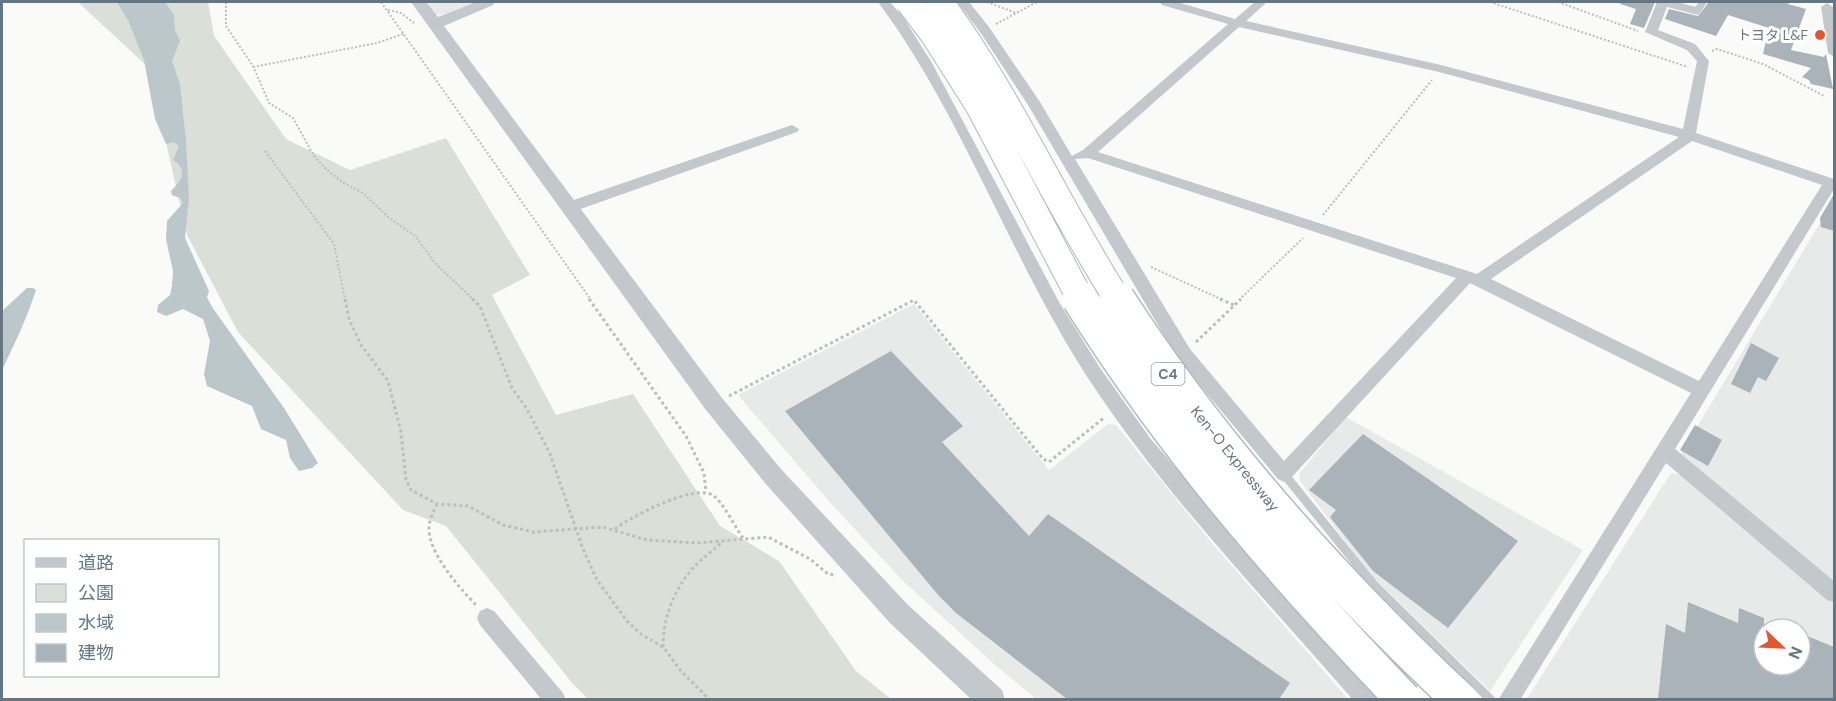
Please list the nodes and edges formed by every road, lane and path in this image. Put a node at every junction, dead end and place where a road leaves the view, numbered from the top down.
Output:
1 (226, 2) edge
2 (381, 2) edge
3 (419, 2) edge
4 (489, 2) edge
5 (884, 2) edge
6 (909, 2) edge
7 (940, 2) edge
8 (963, 2) edge
9 (987, 2) edge
10 (1037, 2) edge
11 (1166, 2) edge
12 (1261, 2) edge
13 (1490, 2) edge
14 (1558, 2) edge
15 (1663, 2) edge
16 (1703, 2) edge
17 (1814, 2) edge
18 (1831, 8) edge
19 (386, 10) junction
20 (1016, 13) junction
21 (1237, 23) junction
22 (426, 25) junction
23 (985, 30) junction
24 (1643, 33) dead end
25 (403, 34) junction
26 (1834, 53) edge
27 (1700, 56) junction
28 (253, 67) junction
29 (1441, 69) junction
30 (1701, 71) junction
31 (1824, 96) dead end
32 (792, 129) dead end
33 (1688, 137) junction
34 (265, 151) dead end
35 (1088, 153) junction
36 (1066, 160) junction
37 (984, 176) junction
38 (1833, 180) edge
39 (570, 207) junction
40 (1313, 227) junction
41 (1126, 261) junction
42 (1473, 279) junction
43 (1234, 305) junction
44 (1184, 354) junction
45 (1701, 390) junction
46 (714, 404) junction
47 (1118, 407) junction
48 (1666, 452) junction
49 (1284, 474) junction
50 (706, 492) junction
51 (437, 504) junction
52 (615, 529) junction
53 (577, 530) junction
54 (744, 539) junction
55 (723, 541) junction
56 (855, 566) junction
57 (1834, 593) edge
58 (487, 618) joint
59 (663, 647) junction
60 (556, 699) edge
61 (710, 699) edge
62 (992, 699) edge
63 (1368, 699) edge
64 (1404, 699) edge
65 (1460, 699) edge
66 (1491, 699) edge
67 (1508, 699) edge

1 - 28 path
2 - 19 path
3 - 22 street
4 - 22 street
5 - 37 street
6 - 64 highway, C4, bridge
7 - 65 highway, Ken-O Expressway / C4, bridge
8 - 23 street
9 - 20 path
10 - 20 path
11 - 21 street
12 - 21 street
13 - 30 path
14 - 24 path
15 - 16 lane
15 - 27 street
17 - 18 street
18 - 26 street
19 - 22 path
19 - 25 path
20 - 23 path
21 - 29 street
21 - 35 street
22 - 39 street
23 - 36 street
25 - 28 path
25 - 50 path
27 - 30 street
27 - 31 path
28 - 53 path
29 - 33 street
29 - 40 path
30 - 33 street
32 - 39 street
33 - 38 street
33 - 42 street
34 - 51 path
35 - 36 street
35 - 40 street
36 - 37 street
36 - 41 street
37 - 47 street
38 - 45 street
39 - 46 street
40 - 42 street
40 - 43 path
41 - 43 path
41 - 44 street
42 - 45 street
42 - 49 street
43 - 44 path
44 - 49 street
45 - 48 street
46 - 47 path
46 - 56 street
47 - 63 street
48 - 57 street
48 - 67 street
49 - 66 lane
50 - 52 path
50 - 54 path
51 - 53 path
51 - 58 path
52 - 53 path
52 - 55 path
53 - 59 path
54 - 55 path
54 - 56 path
55 - 59 path
56 - 62 street
58 - 60 street
59 - 61 path

